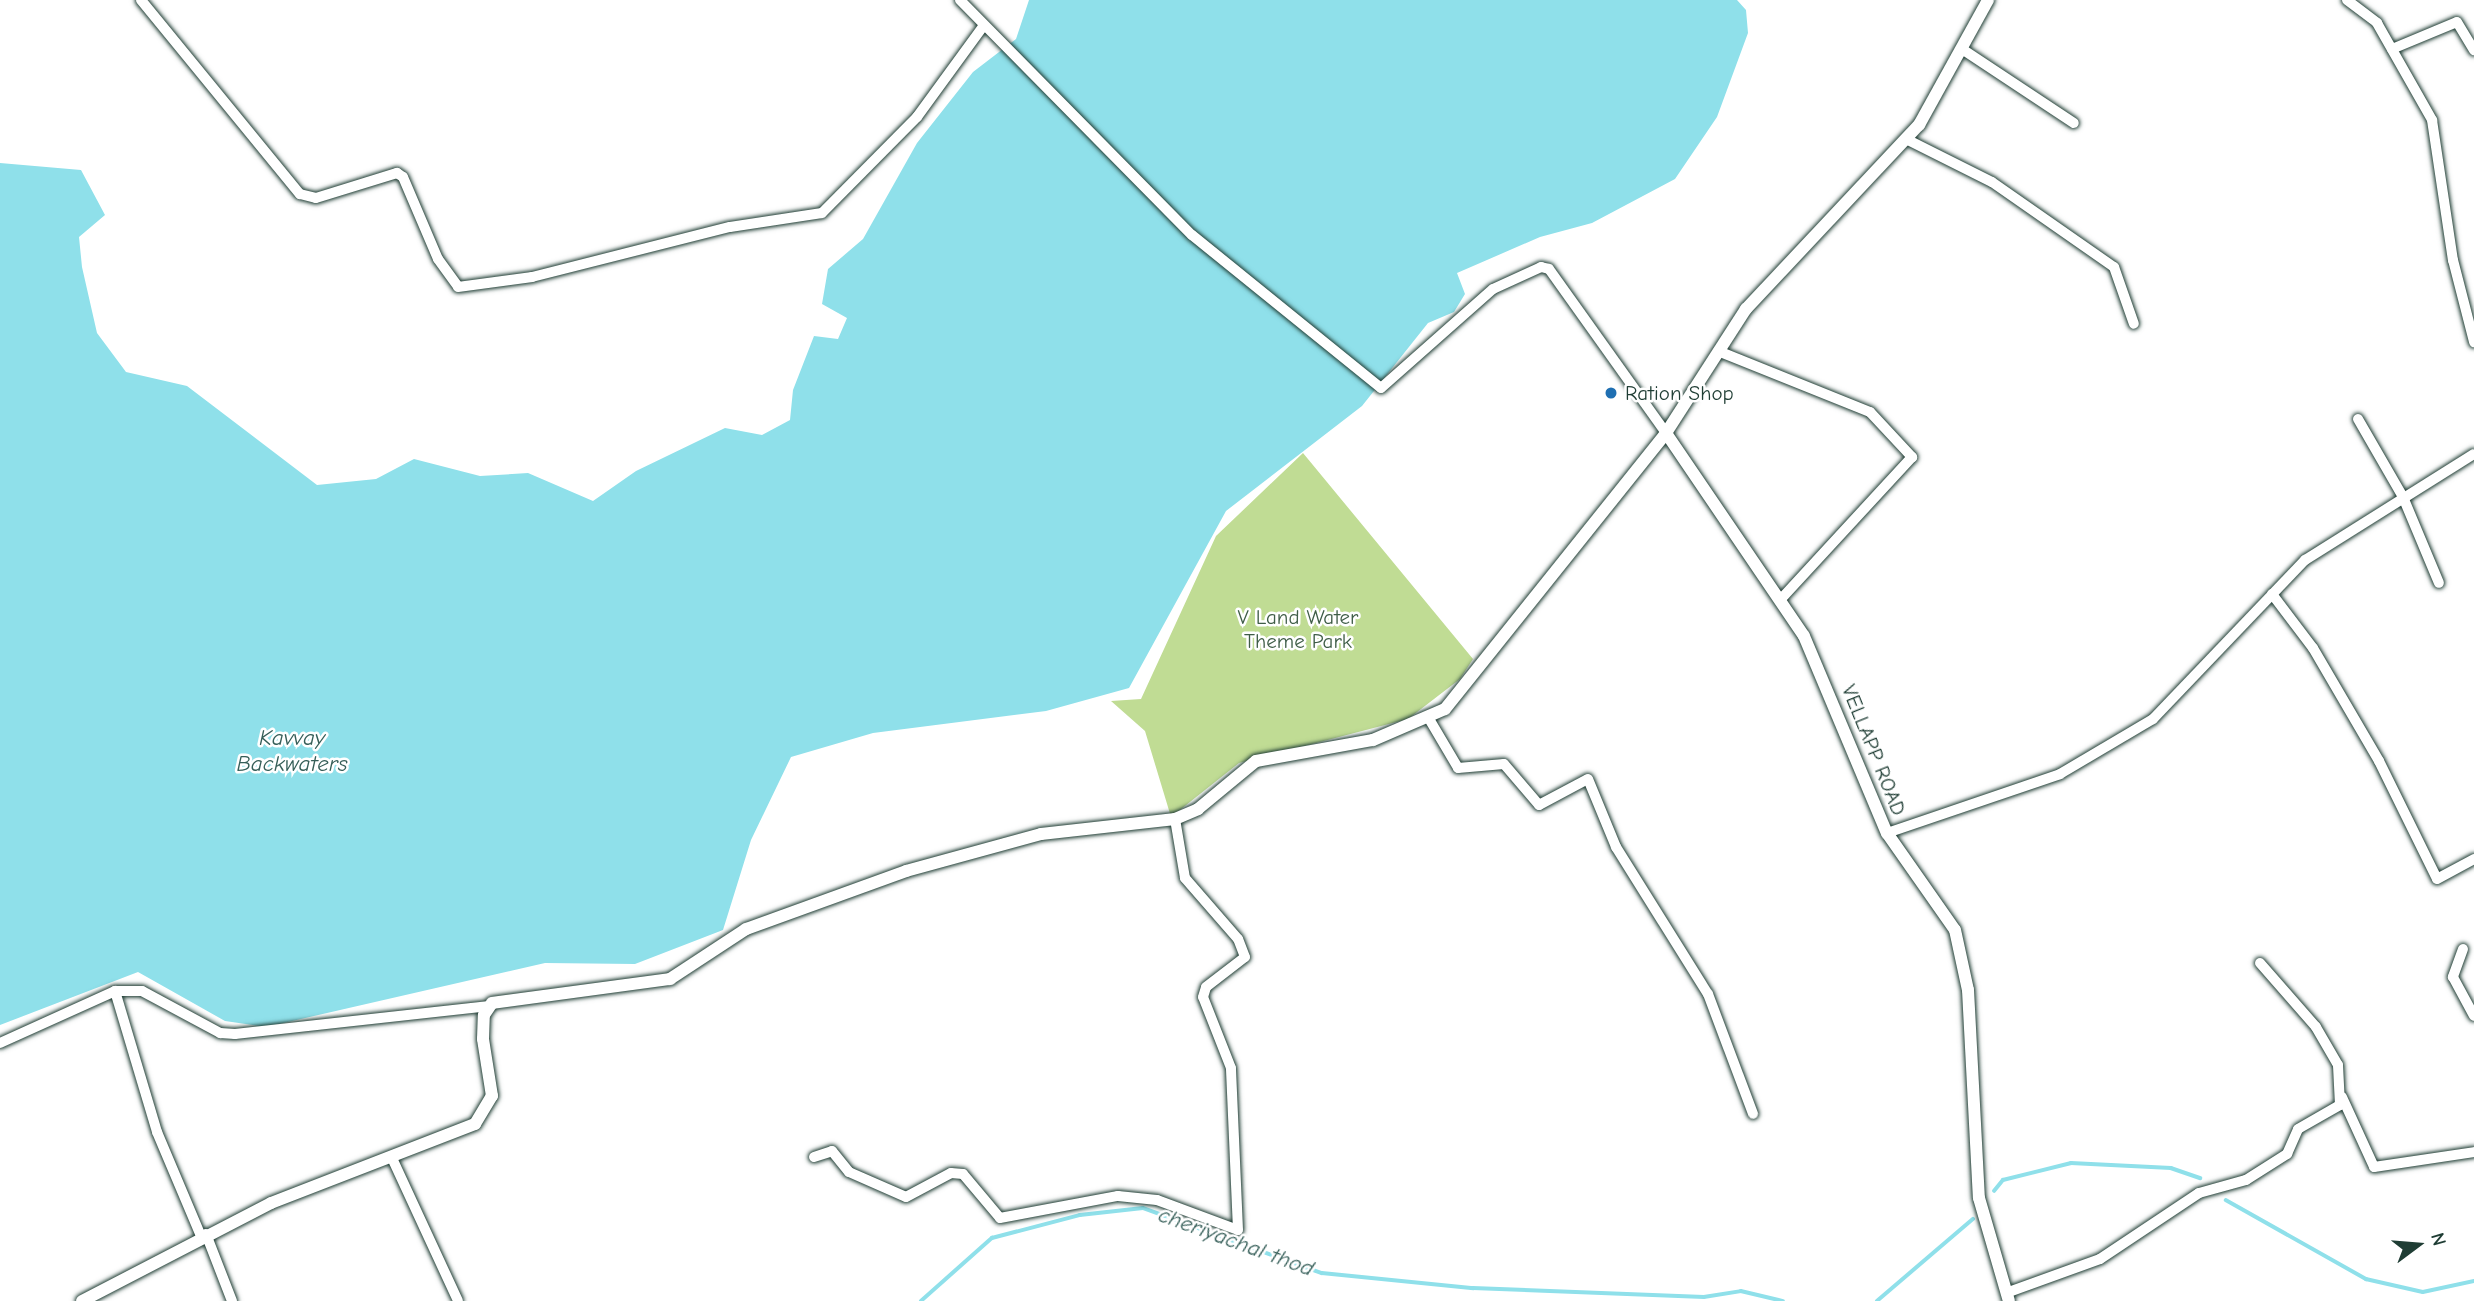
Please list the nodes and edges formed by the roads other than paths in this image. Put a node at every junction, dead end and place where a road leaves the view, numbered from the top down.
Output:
1 (141, 0) edge
2 (960, 0) edge
3 (1988, 0) edge
4 (2347, 0) edge
5 (982, 28) junction
6 (1962, 49) junction
7 (2392, 49) junction
8 (2474, 50) edge
9 (2074, 123) dead end
10 (1906, 139) junction
11 (2134, 324) dead end
12 (2474, 342) edge
13 (1717, 351) junction
14 (2358, 419) dead end
15 (1666, 433) junction
16 (2474, 454) edge
17 (2403, 497) junction
18 (2439, 583) dead end
19 (2272, 594) junction
20 (1780, 600) junction
21 (1428, 717) junction
22 (1175, 819) junction
23 (1887, 833) junction
24 (2474, 859) edge
25 (2463, 949) dead end
26 (2260, 963) dead end
27 (115, 991) junction
28 (489, 1006) junction
29 (2474, 1016) edge
30 (0, 1043) edge
31 (2342, 1097) junction
32 (1753, 1114) dead end
33 (2474, 1152) edge
34 (814, 1157) dead end
35 (391, 1158) junction
36 (204, 1235) junction
37 (2008, 1297) edge
38 (86, 1300) edge
39 (232, 1301) edge
40 (458, 1301) edge

1 - 5 street
2 - 5 street
3 - 6 main road
4 - 7 street
5 - 15 street, VELLAPP ROAD
6 - 9 street
6 - 10 main road
7 - 8 street
7 - 12 street
10 - 11 street
10 - 13 main road
13 - 15 main road
13 - 20 street
14 - 17 street
15 - 20 main road, VELLAPP ROAD
15 - 21 main road
16 - 17 street
17 - 18 street
17 - 19 street
19 - 23 street
19 - 24 street
20 - 23 main road, VELLAPP ROAD
21 - 22 main road
21 - 32 street
22 - 28 main road
22 - 34 street
23 - 37 main road, VELLAPP ROAD
25 - 29 street
26 - 31 street
27 - 28 street
27 - 30 street
27 - 36 street
28 - 35 main road
31 - 33 street
31 - 37 street
35 - 36 main road
35 - 40 street
36 - 38 main road
36 - 39 street

